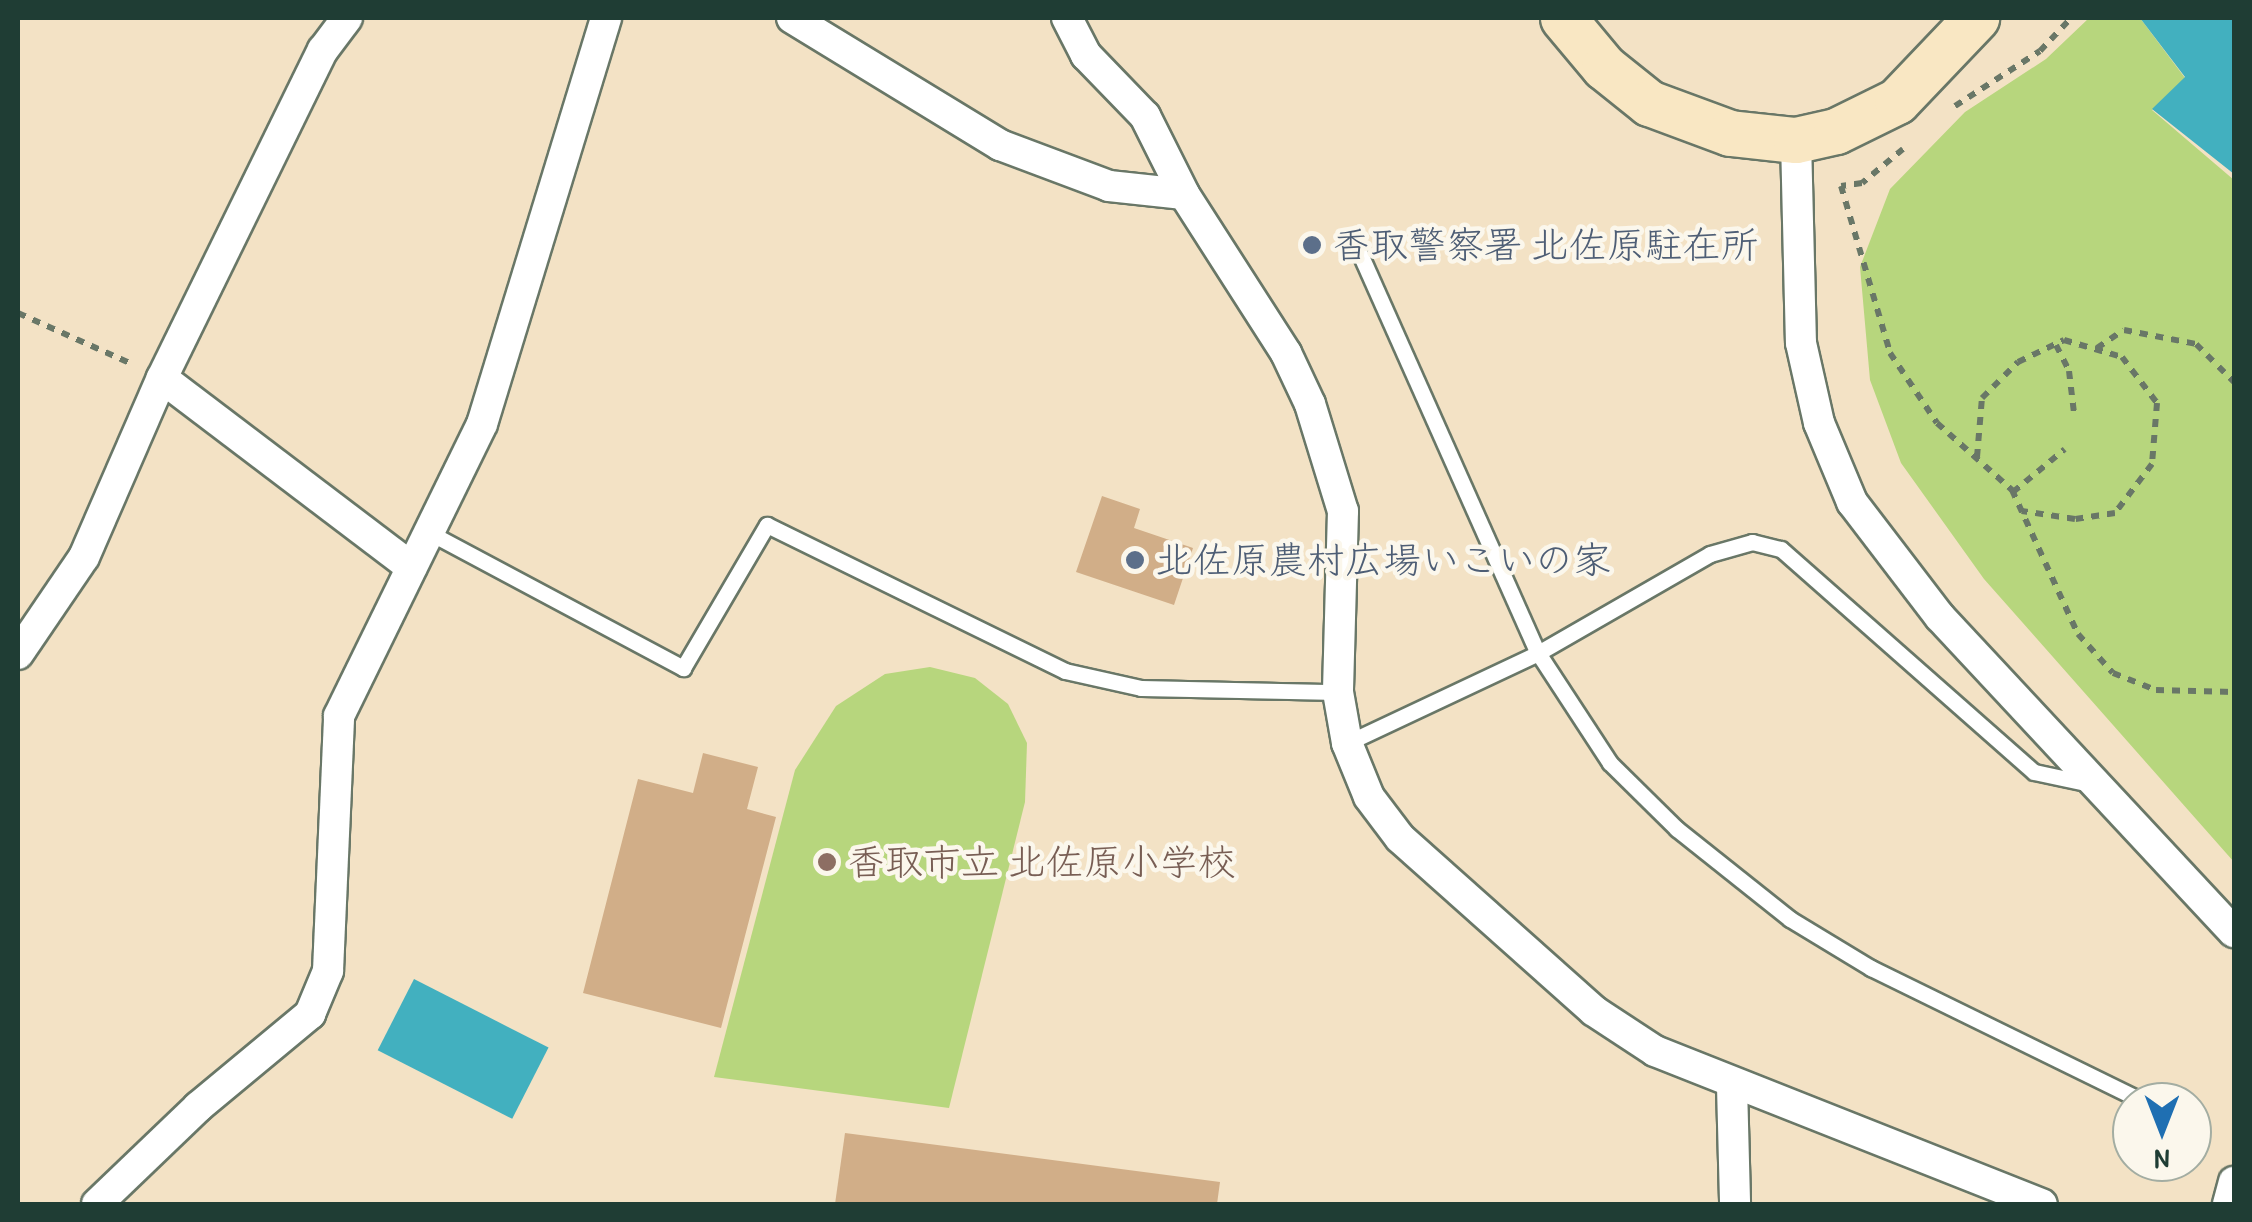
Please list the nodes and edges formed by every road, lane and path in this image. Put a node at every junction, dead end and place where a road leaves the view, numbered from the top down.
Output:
1 (347, 18) edge
2 (606, 18) edge
3 (792, 18) edge
4 (1067, 18) edge
5 (1563, 18) edge
6 (1976, 18) edge
7 (2071, 18) edge
8 (1943, 116) dead end
9 (1916, 138) dead end
10 (1796, 140) junction
11 (1184, 194) junction
12 (1353, 238) dead end
13 (18, 313) edge
14 (2056, 345) dead end
15 (2098, 348) dead end
16 (162, 378) junction
17 (2234, 382) edge
18 (2074, 413) dead end
19 (2065, 449) dead end
20 (1976, 459) junction
21 (2013, 492) dead end
22 (2022, 511) junction
23 (432, 534) junction
24 (411, 568) junction
25 (1538, 652) junction
26 (18, 654) edge
27 (1338, 692) junction
28 (2234, 692) edge
29 (1346, 743) junction
30 (2098, 786) junction
31 (2234, 932) edge
32 (2112, 1085) edge
33 (1732, 1086) junction
34 (2234, 1182) edge
35 (96, 1204) edge
36 (1734, 1204) edge
37 (2042, 1204) edge
38 (2228, 1204) edge

1 - 16 street
2 - 23 street
3 - 11 street
4 - 11 street
5 - 10 main road
6 - 10 main road
7 - 8 path
9 - 20 path
10 - 30 street
11 - 27 street
12 - 25 lane
13 - 16 path
14 - 18 path
15 - 17 path
16 - 24 street
16 - 26 street
19 - 21 path
20 - 22 path
20 - 22 path
22 - 28 path
23 - 24 street
23 - 27 lane
24 - 35 street
25 - 29 lane
25 - 30 lane
25 - 32 lane
27 - 29 street
29 - 33 street
30 - 31 street
33 - 36 street
33 - 37 street
34 - 38 street

